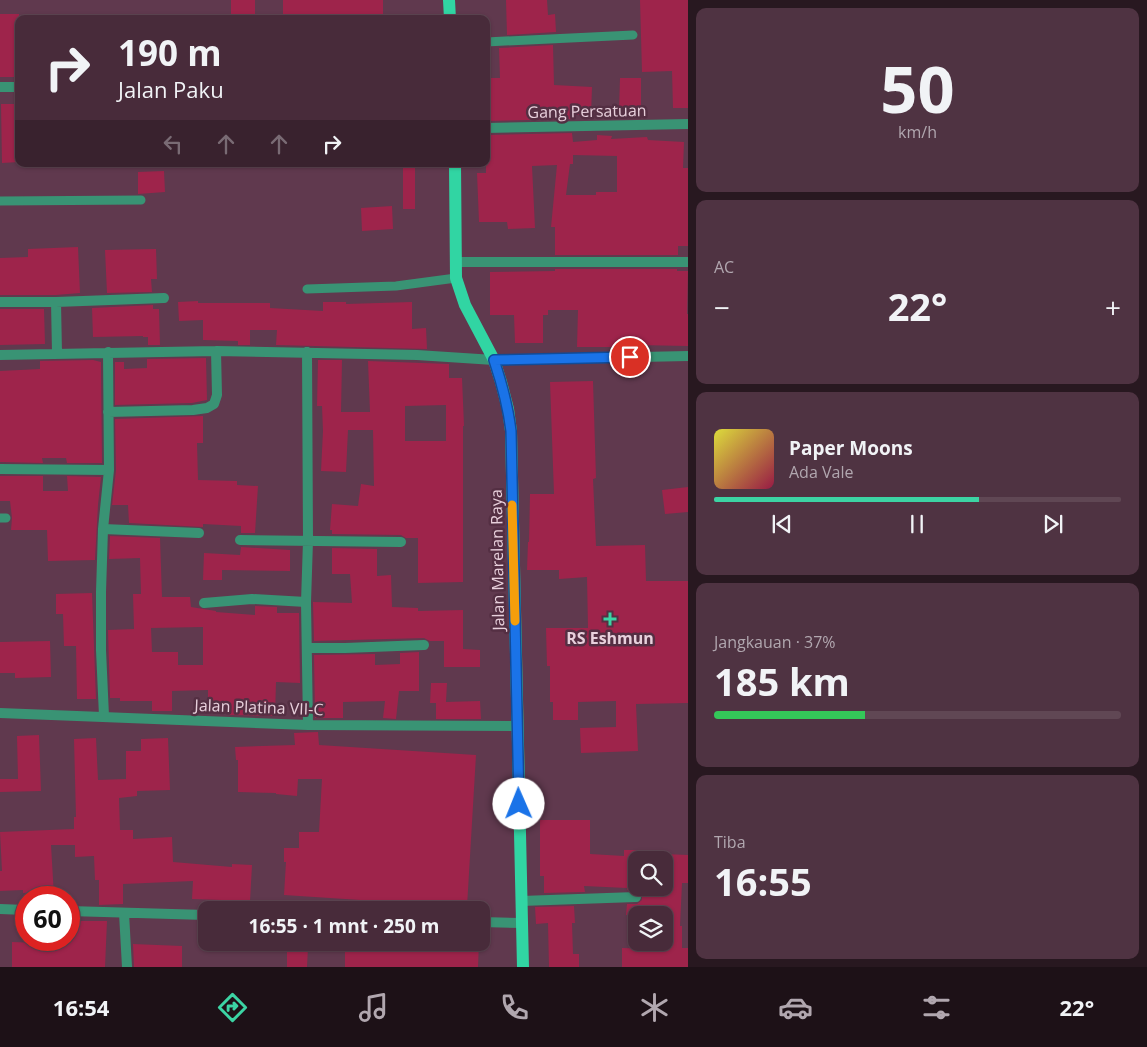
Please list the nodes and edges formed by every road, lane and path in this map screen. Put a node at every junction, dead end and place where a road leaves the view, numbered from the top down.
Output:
1 (449, 0) edge
2 (450, 15) edge
3 (633, 35) dead end
4 (490, 42) edge
5 (0, 87) edge
6 (15, 87) edge
7 (688, 124) edge
8 (490, 128) edge
9 (455, 167) edge
10 (141, 200) dead end
11 (0, 201) edge
12 (455, 262) junction
13 (688, 262) edge
14 (456, 278) junction
15 (307, 289) dead end
16 (164, 298) dead end
17 (0, 302) edge
18 (56, 302) junction
19 (216, 351) junction
20 (108, 352) junction
21 (307, 352) junction
22 (57, 354) junction
23 (0, 355) edge
24 (688, 356) edge
25 (494, 360) junction
26 (108, 412) junction
27 (0, 469) edge
28 (109, 470) junction
29 (103, 528) junction
30 (200, 533) dead end
31 (240, 540) dead end
32 (308, 541) junction
33 (401, 542) dead end
34 (306, 602) junction
35 (204, 603) dead end
36 (424, 645) dead end
37 (308, 648) junction
38 (0, 713) edge
39 (104, 716) junction
40 (308, 725) junction
41 (518, 726) junction
42 (636, 896) dead end
43 (521, 901) junction
44 (0, 909) edge
45 (15, 910) edge
46 (80, 911) edge
47 (124, 913) junction
48 (198, 915) edge
49 (490, 922) edge
50 (521, 923) junction
51 (128, 967) edge
52 (523, 967) edge

1 - 2 main road
3 - 4 lane
5 - 6 street
7 - 8 street, Gang Persatuan
9 - 12 main road, Jalan Marelan Raya
10 - 11 lane
12 - 13 street
12 - 14 main road, Jalan Marelan Raya
14 - 15 lane
14 - 25 main road, Jalan Marelan Raya
16 - 18 street
17 - 18 street
18 - 22 street
19 - 20 street
19 - 21 street
19 - 26 street
20 - 22 street
20 - 26 street
21 - 25 street
21 - 32 street
22 - 23 street
24 - 25 street
25 - 41 main road, Jalan Marelan Raya
26 - 28 street
27 - 28 street
28 - 29 street
29 - 30 street
29 - 39 street
31 - 32 street
32 - 33 street
32 - 34 street
34 - 35 street
34 - 37 street
36 - 37 street
37 - 40 street
38 - 39 street, Jalan Platina VII-C
39 - 40 street, Jalan Platina VII-C
40 - 41 street, Jalan Platina VII-C
41 - 43 main road, Jalan Marelan Raya
42 - 43 street
43 - 50 main road, Jalan Marelan Raya
44 - 45 street
46 - 47 street
47 - 48 street
47 - 51 street
49 - 50 street
50 - 52 main road, Jalan Marelan Raya

